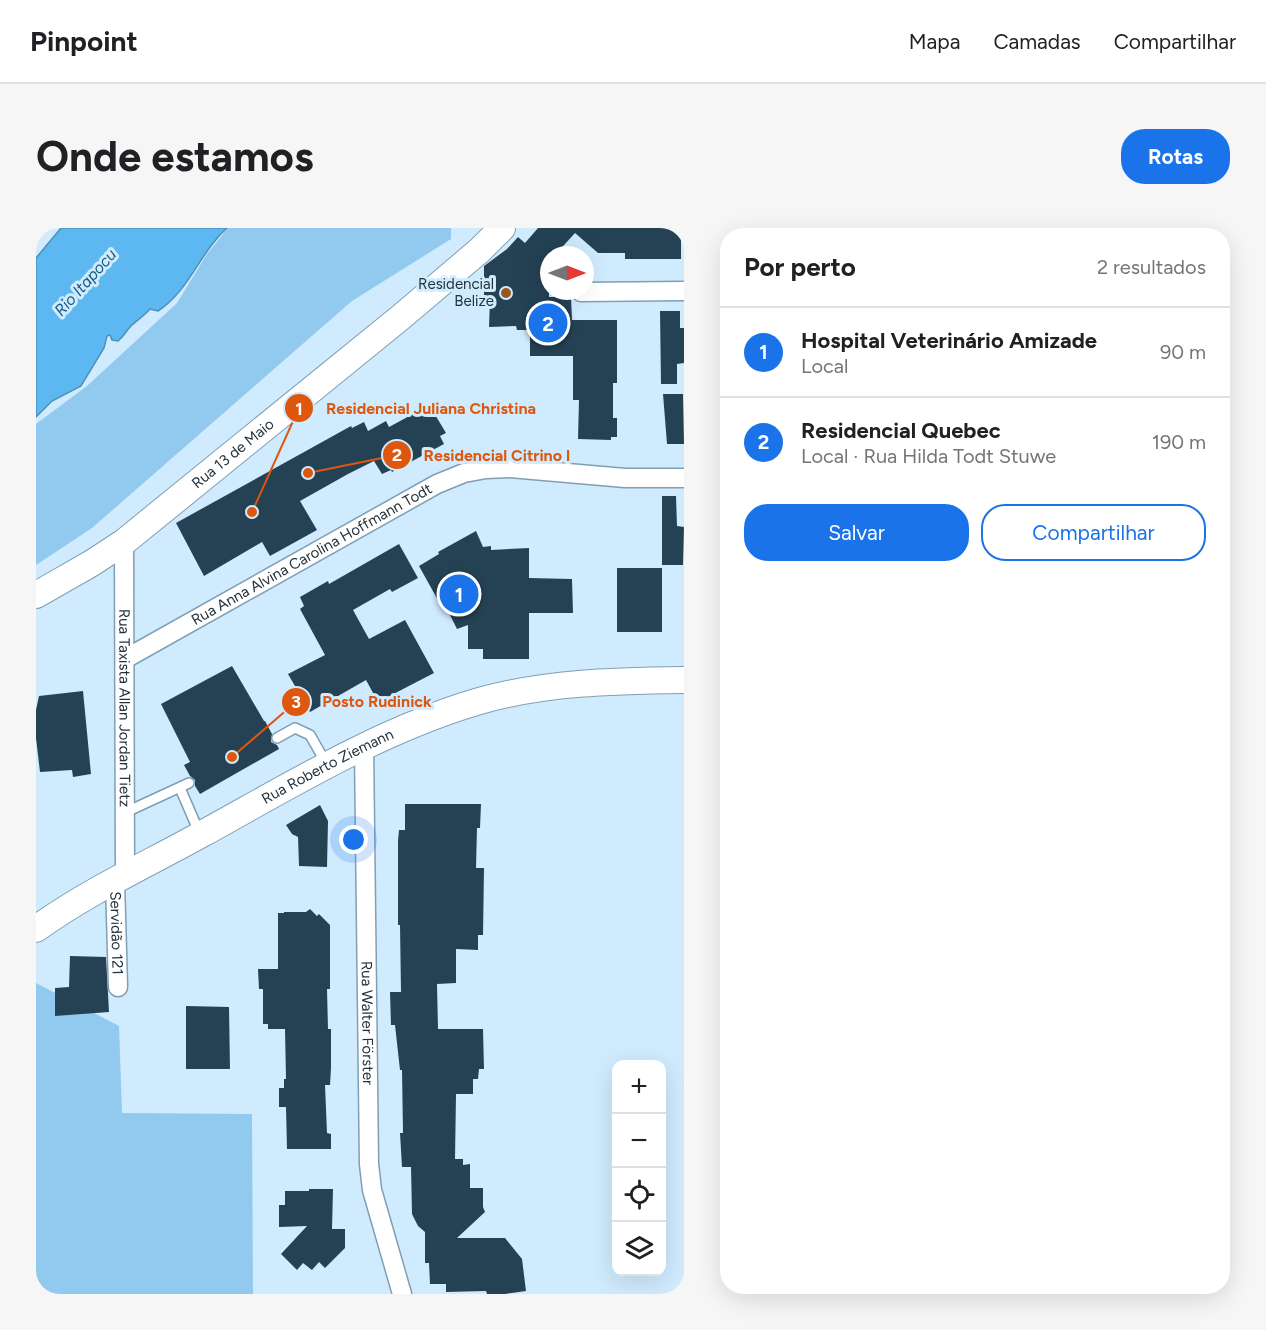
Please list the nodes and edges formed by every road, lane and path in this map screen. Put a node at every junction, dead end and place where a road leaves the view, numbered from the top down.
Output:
1 (502, 228) edge
2 (684, 291) edge
3 (594, 292) edge
4 (684, 477) edge
5 (124, 542) junction
6 (36, 595) edge
7 (124, 659) junction
8 (684, 680) edge
9 (277, 738) dead end
10 (364, 747) junction
11 (327, 765) junction
12 (189, 783) dead end
13 (180, 788) junction
14 (124, 813) junction
15 (201, 835) junction
16 (120, 878) junction
17 (36, 929) edge
18 (118, 987) dead end
19 (402, 1294) edge

1 - 5 main road, Rua 13 de Maio
2 - 3 street
4 - 7 street, Rua Anna Alvina Carolina Hoffmann Todt
5 - 6 main road, Rua 13 de Maio
5 - 7 street, Rua Taxista Allan Jordan Tietz
7 - 14 street, Rua Taxista Allan Jordan Tietz
8 - 10 main road, Rua Roberto Ziemann
9 - 11 lane
10 - 11 main road, Rua Roberto Ziemann
10 - 19 street, Rua Walter Förster
11 - 15 main road, Rua Roberto Ziemann
12 - 13 lane
13 - 14 lane
13 - 15 lane
14 - 16 street, Rua Taxista Allan Jordan Tietz
15 - 16 main road, Rua Roberto Ziemann
16 - 17 main road, Rua Roberto Ziemann
16 - 18 street, Servidão 121

